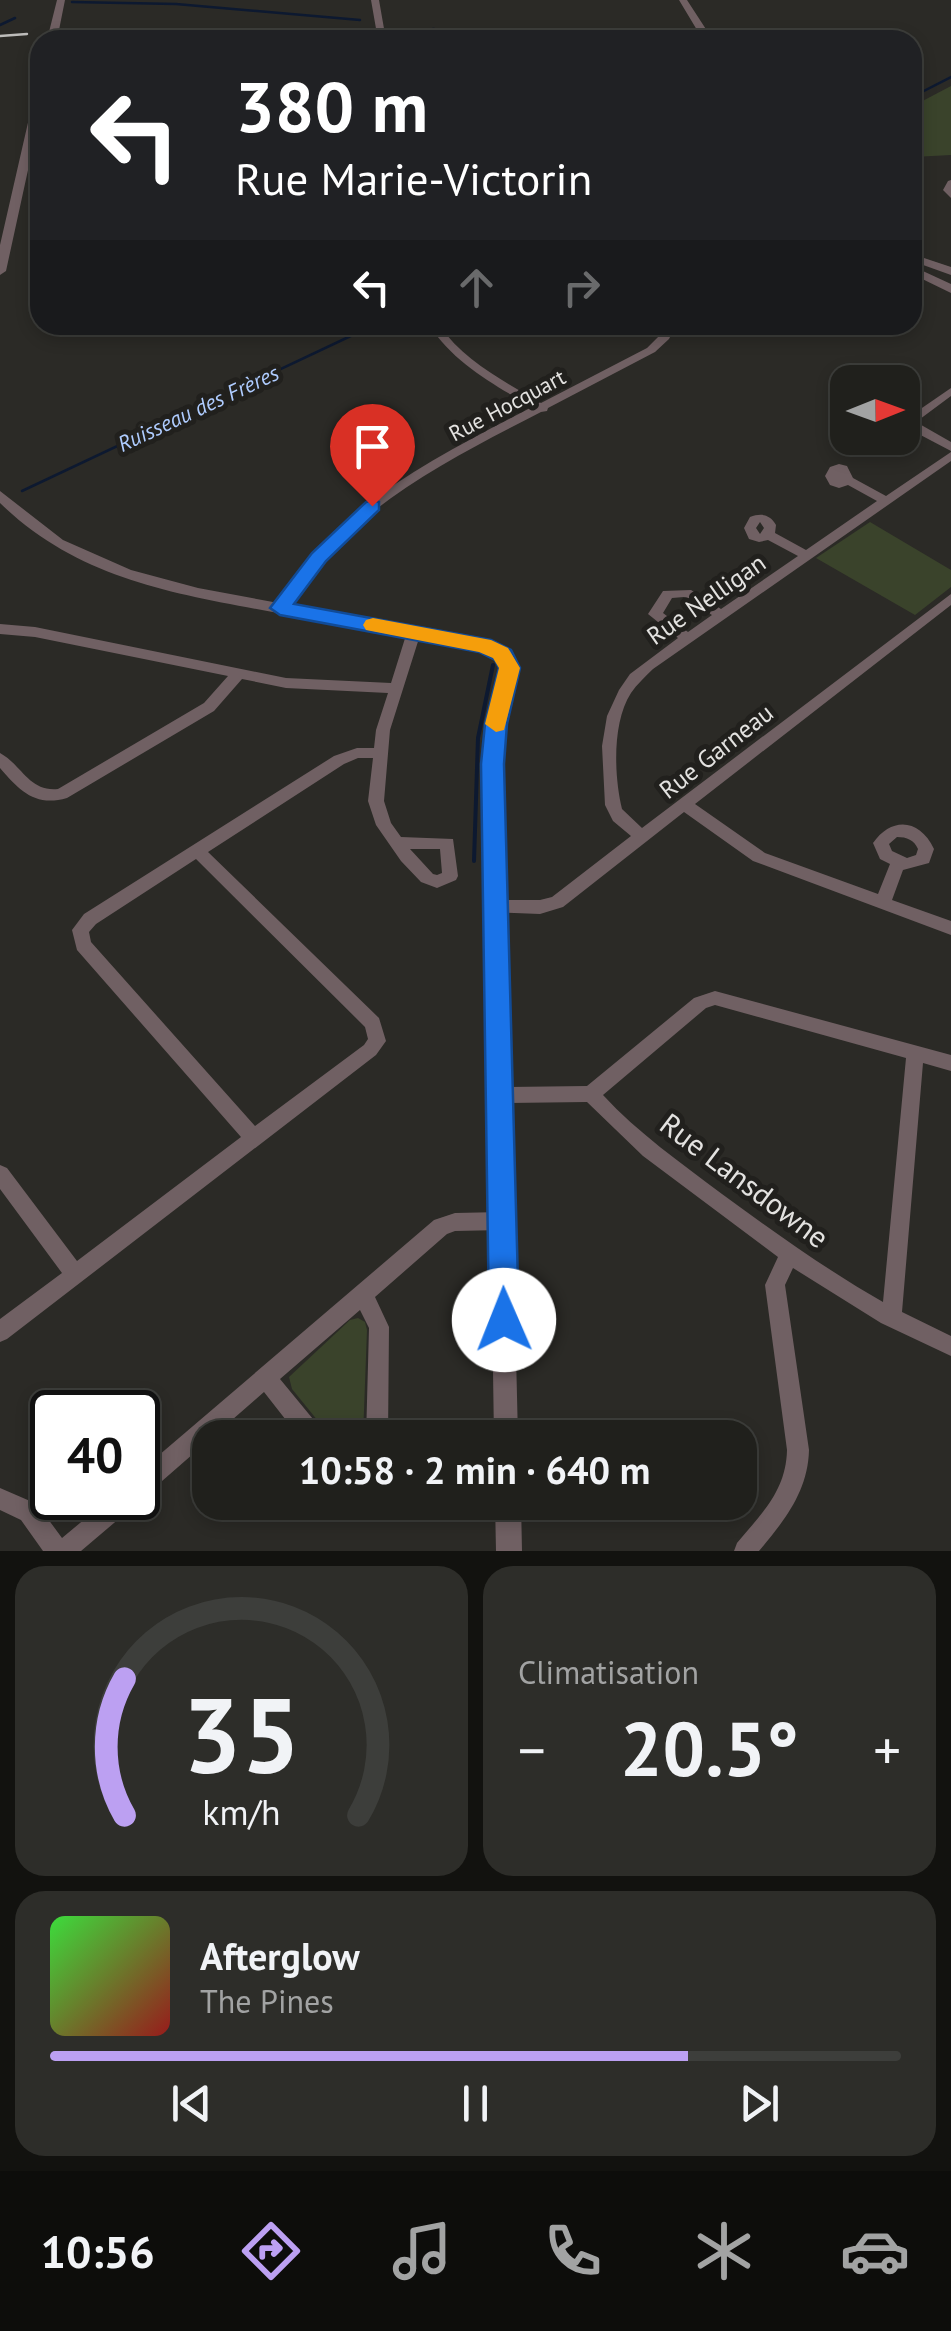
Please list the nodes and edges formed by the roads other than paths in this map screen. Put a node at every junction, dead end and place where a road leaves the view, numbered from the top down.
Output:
1 (60, 0) edge
2 (375, 0) edge
3 (673, 0) edge
4 (684, 0) edge
5 (692, 24) junction
6 (54, 30) edge
7 (380, 30) edge
8 (694, 30) edge
9 (698, 30) edge
10 (30, 137) edge
11 (951, 183) edge
12 (951, 195) edge
13 (922, 260) edge
14 (951, 270) edge
15 (0, 271) edge
16 (922, 274) edge
17 (951, 289) edge
18 (442, 335) edge
19 (666, 335) edge
20 (951, 391) edge
21 (543, 408) junction
22 (951, 447) edge
23 (951, 456) edge
24 (848, 480) dead end
25 (0, 495) edge
26 (886, 501) junction
27 (769, 534) dead end
28 (807, 556) junction
29 (950, 600) edge
30 (280, 608) junction
31 (722, 615) junction
32 (0, 629) edge
33 (414, 632) junction
34 (688, 638) junction
35 (238, 674) junction
36 (394, 688) junction
37 (379, 753) junction
38 (0, 758) edge
39 (684, 804) junction
40 (642, 836) junction
41 (398, 842) dead end
42 (197, 851) junction
43 (898, 863) dead end
44 (883, 903) junction
45 (496, 908) junction
46 (951, 928) edge
47 (916, 1052) junction
48 (951, 1063) edge
49 (591, 1094) junction
50 (500, 1095) junction
51 (254, 1138) junction
52 (0, 1174) edge
53 (502, 1221) junction
54 (789, 1255) junction
55 (75, 1275) junction
56 (362, 1295) junction
57 (892, 1317) junction
58 (0, 1332) edge
59 (951, 1346) edge
60 (265, 1377) junction
61 (300, 1420) edge
62 (377, 1420) edge
63 (506, 1420) edge
64 (160, 1468) edge
65 (0, 1498) edge
66 (99, 1520) edge
67 (508, 1520) edge
68 (60, 1551) edge
69 (509, 1551) edge
70 (745, 1551) edge

1 - 6 street
2 - 7 street
3 - 5 street
4 - 5 street
5 - 8 street
5 - 9 street
10 - 15 street
11 - 12 street
13 - 14 street
16 - 17 street
18 - 21 street
19 - 21 street, Rue Hocquart
20 - 22 street
21 - 30 street, Rue Hocquart
23 - 26 street, Rue Nelligan
24 - 26 street
25 - 30 street
26 - 28 street, Rue Nelligan
27 - 28 street
28 - 31 street, Rue Nelligan
29 - 39 street, Rue Garneau
30 - 33 street
31 - 34 street, Rue Nelligan
31 - 34 street
32 - 35 street
33 - 36 street
33 - 45 street
34 - 40 street, Rue Nelligan
35 - 36 street
35 - 38 street
36 - 37 street
37 - 41 street
37 - 42 street
39 - 40 street, Rue Garneau
39 - 44 street
40 - 45 street, Rue Garneau
42 - 51 street
42 - 51 street
43 - 44 street
44 - 46 street
45 - 50 street
47 - 48 street
47 - 49 street
47 - 57 street
49 - 50 street
49 - 54 street, Rue Lansdowne
50 - 53 street
51 - 55 street
52 - 55 street
53 - 56 street
53 - 63 street
54 - 57 street, Rue Lansdowne
54 - 70 street
55 - 58 street
56 - 60 street
56 - 62 street
57 - 59 street, Rue Lansdowne
60 - 61 street
60 - 64 street
65 - 68 street
66 - 68 street
67 - 69 street

